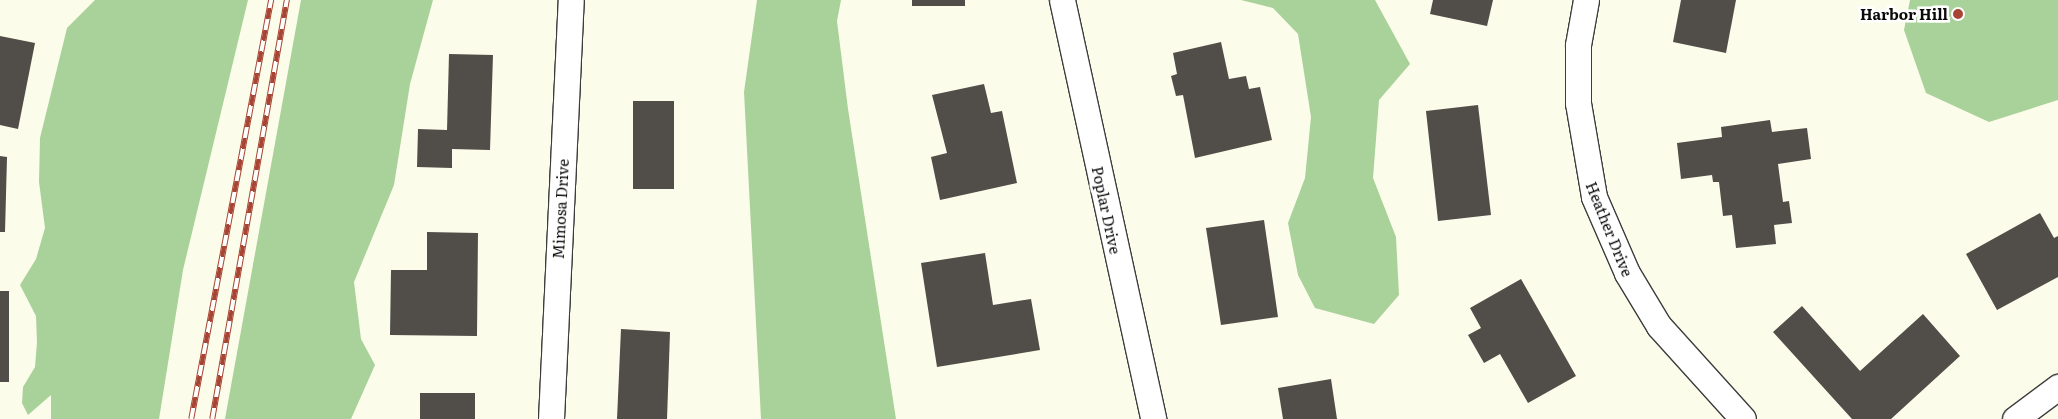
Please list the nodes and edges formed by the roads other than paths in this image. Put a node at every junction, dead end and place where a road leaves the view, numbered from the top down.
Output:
1 (571, 0) edge
2 (1062, 0) edge
3 (1586, 0) edge
4 (2058, 388) edge
5 (551, 419) edge
6 (1153, 419) edge
7 (1743, 419) edge
8 (2015, 419) edge

1 - 5 street, Mimosa Drive
2 - 6 street, Poplar Drive
3 - 7 street, Heather Drive
4 - 8 street

